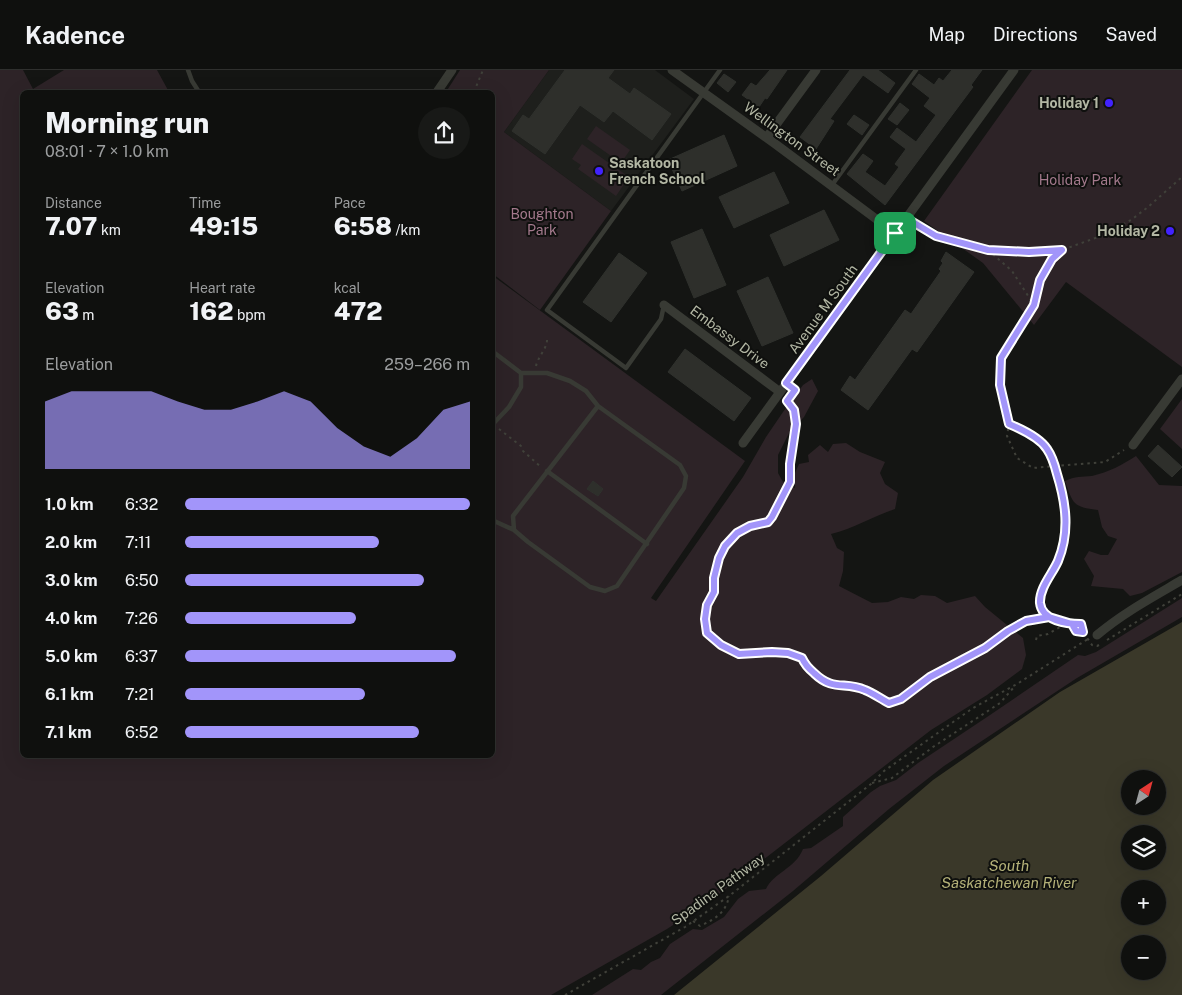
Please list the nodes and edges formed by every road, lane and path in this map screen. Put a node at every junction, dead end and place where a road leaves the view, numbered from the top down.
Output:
1 (188, 70) edge
2 (452, 70) edge
3 (483, 70) edge
4 (672, 70) edge
5 (720, 70) edge
6 (816, 70) edge
7 (916, 70) edge
8 (1014, 70) edge
9 (198, 90) edge
10 (438, 90) edge
11 (475, 90) edge
12 (704, 93) junction
13 (767, 138) junction
14 (1182, 177) edge
15 (832, 185) junction
16 (906, 218) junction
17 (895, 233) junction
18 (988, 250) junction
19 (1062, 250) junction
20 (664, 305) joint
21 (1034, 305) junction
22 (547, 338) dead end
23 (495, 354) edge
24 (521, 373) junction
25 (534, 373) junction
26 (1182, 379) edge
27 (786, 383) junction
28 (780, 392) junction
29 (598, 406) junction
30 (495, 423) edge
31 (1009, 424) junction
32 (495, 426) edge
33 (743, 443) dead end
34 (1133, 446) joint
35 (1055, 466) junction
36 (547, 471) junction
37 (495, 521) edge
38 (514, 530) junction
39 (647, 544) junction
40 (1182, 580) edge
41 (1182, 594) edge
42 (1049, 617) junction
43 (1067, 623) junction
44 (1072, 624) junction
45 (1083, 632) junction
46 (1094, 635) joint
47 (1036, 640) dead end
48 (1087, 640) junction
49 (1016, 684) junction
50 (871, 784) junction
51 (729, 896) junction
52 (693, 921) junction
53 (565, 995) edge

1 - 9 lane
2 - 10 street
3 - 11 path
4 - 12 street, Wellington Street
5 - 12 lane
6 - 13 street
7 - 15 lane
8 - 16 street, Avenue M South
12 - 13 street, Wellington Street
12 - 20 lane
13 - 15 street, Wellington Street
14 - 19 path
15 - 17 street, Wellington Street
16 - 17 street, Avenue M South
16 - 18 path
17 - 27 street, Avenue M South
18 - 19 path
18 - 21 path
19 - 21 path
20 - 28 street, Embassy Drive
21 - 31 path
22 - 25 path
23 - 24 lane
24 - 25 lane
24 - 30 lane
25 - 29 lane
26 - 34 street
27 - 28 street, Avenue M South
27 - 42 path
28 - 33 street, Avenue M South
29 - 36 lane
29 - 39 lane
31 - 35 path
31 - 35 path
32 - 36 path
34 - 35 path
35 - 42 path
36 - 38 lane
36 - 39 lane
37 - 38 lane
38 - 39 lane
40 - 46 street
41 - 48 path
42 - 43 path
43 - 44 path
43 - 47 path
44 - 45 path
44 - 45 path
45 - 48 path
46 - 48 path, Spadina Pathway
48 - 49 path, Spadina Pathway
49 - 50 path, Spadina Pathway
49 - 50 path, Spadina Pathway
50 - 51 path, Spadina Pathway
51 - 52 path, Spadina Pathway
51 - 52 path
52 - 53 path, Spadina Pathway

